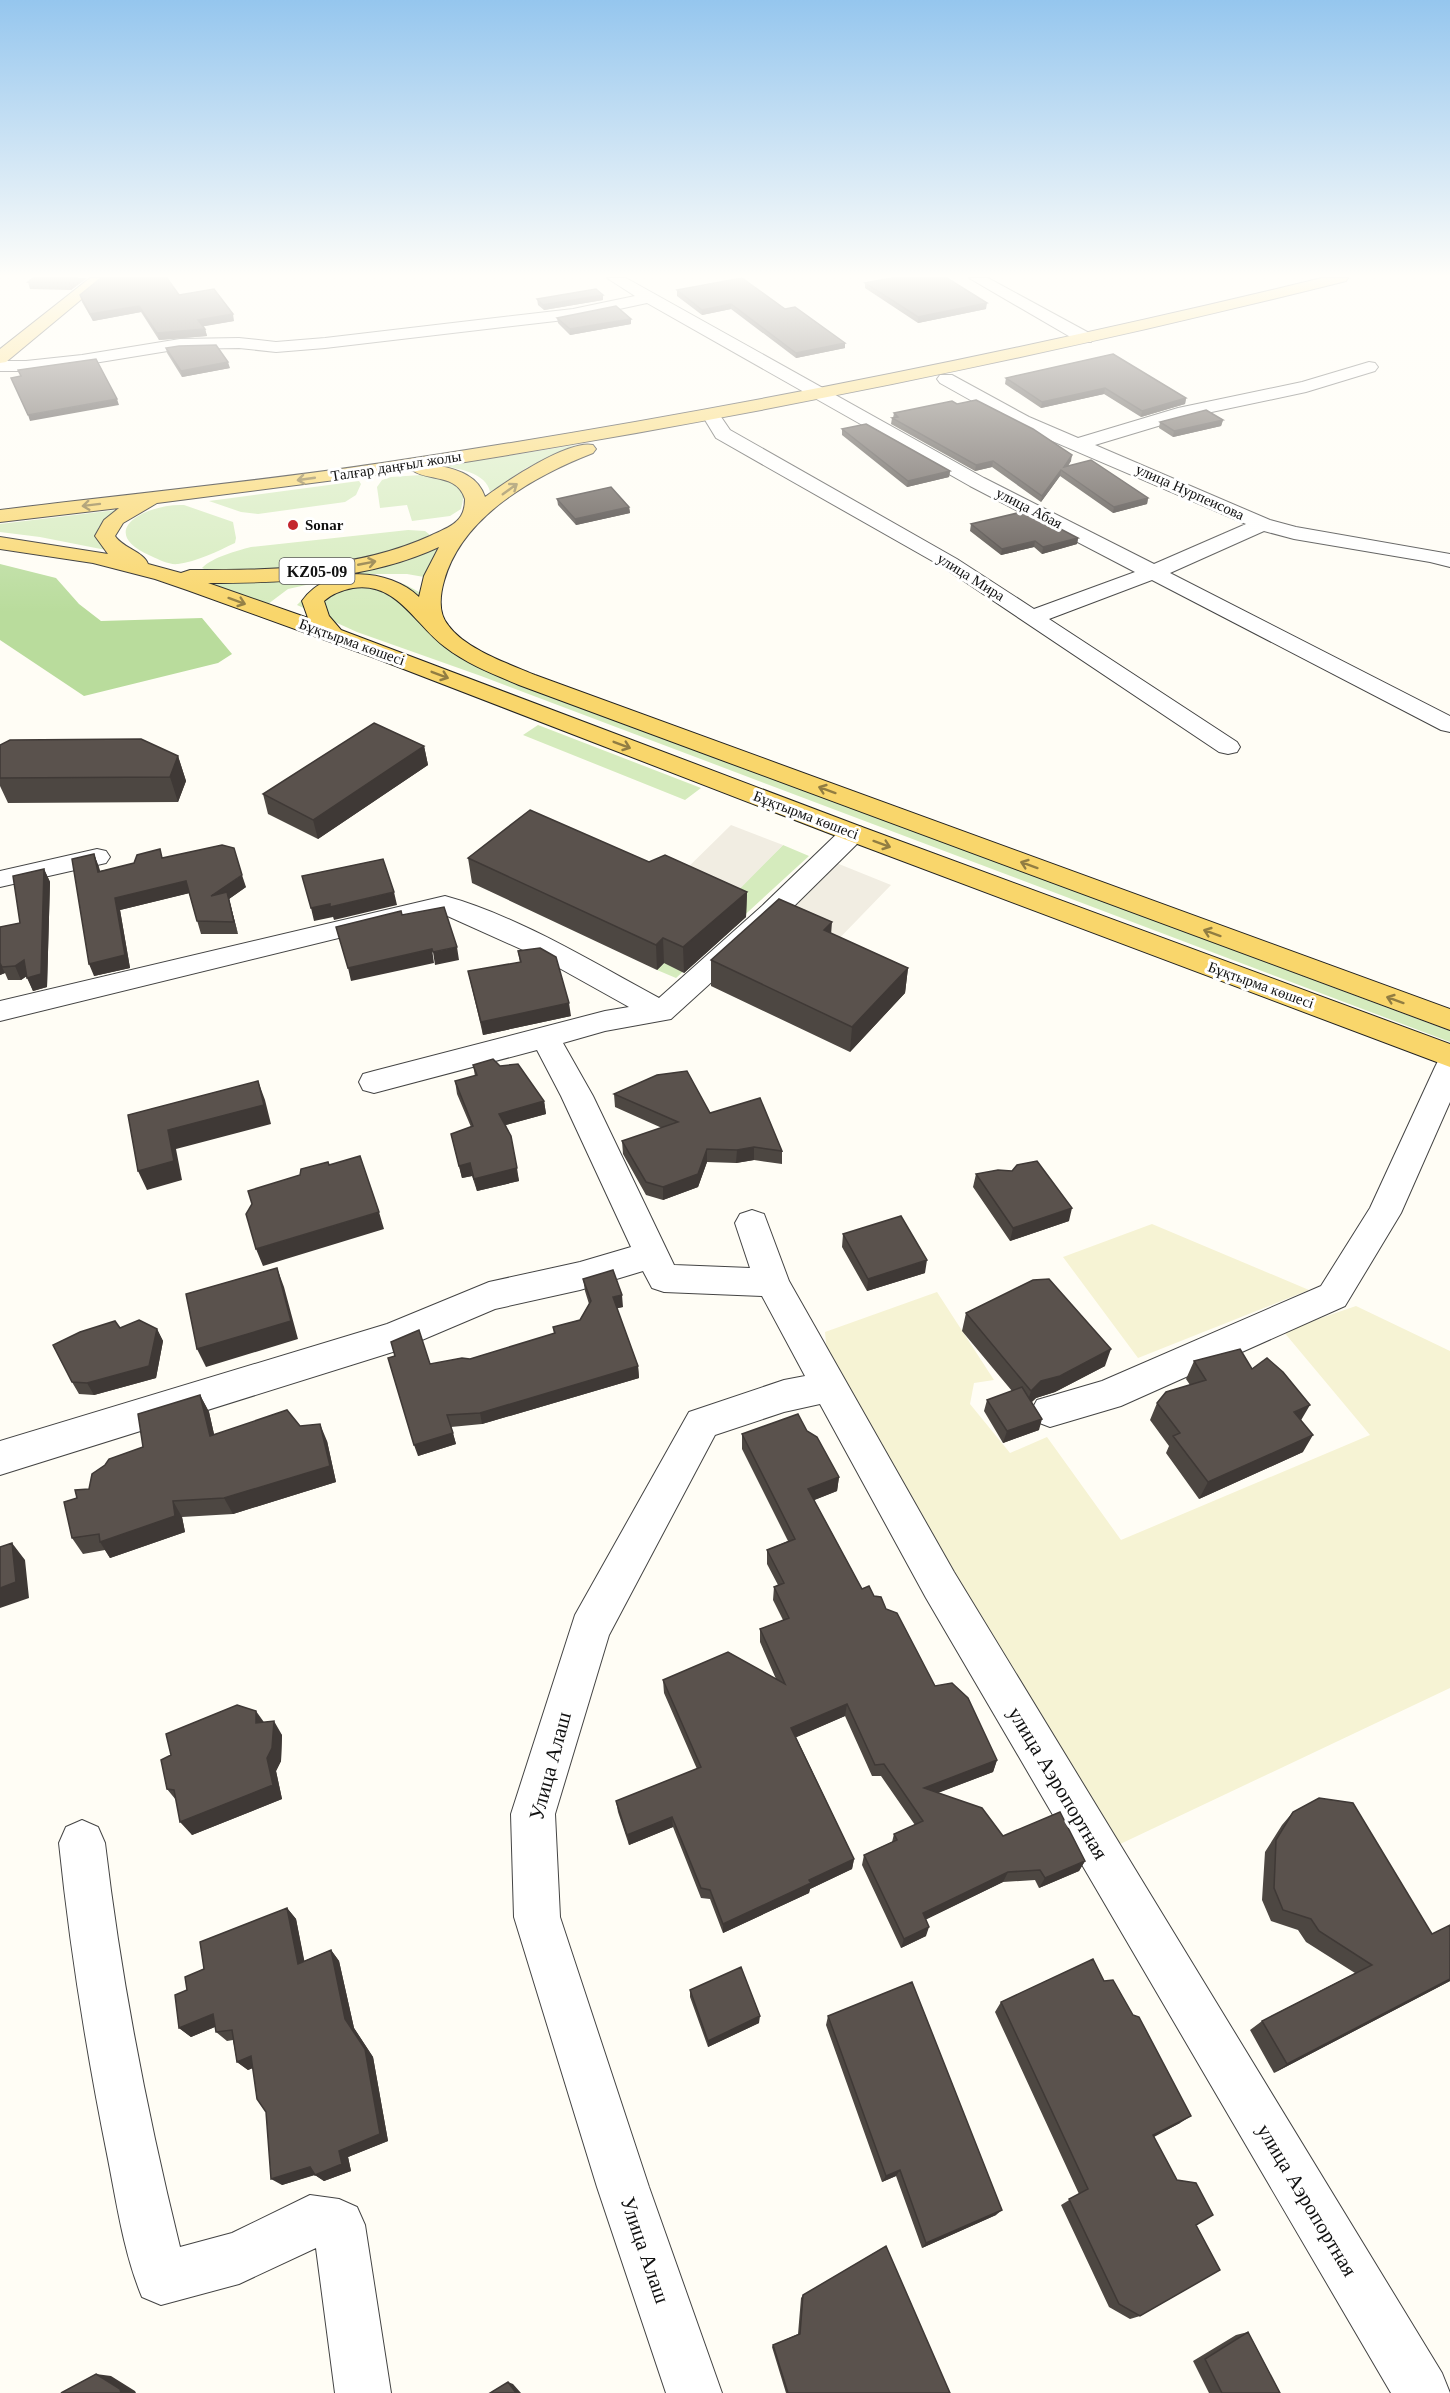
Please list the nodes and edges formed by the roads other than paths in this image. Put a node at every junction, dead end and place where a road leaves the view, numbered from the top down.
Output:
1 (812, 390) edge
2 (840, 390) edge
3 (965, 390) edge
4 (1293, 390) edge
5 (820, 394) junction
6 (701, 417) junction
7 (1079, 444) junction
8 (385, 468) junction
9 (170, 495) junction
10 (0, 516) edge
11 (1263, 524) junction
12 (465, 526) junction
13 (0, 543) edge
14 (1444, 555) edge
15 (1154, 572) junction
16 (162, 574) junction
17 (1033, 617) junction
18 (442, 632) junction
19 (333, 635) junction
20 (1450, 725) edge
21 (1228, 747) dead end
22 (852, 833) junction
23 (97, 857) edge
24 (0, 879) edge
25 (0, 1011) edge
26 (662, 1012) junction
27 (1450, 1020) edge
28 (545, 1037) junction
29 (1450, 1056) edge
30 (1450, 1067) edge
31 (374, 1082) dead end
32 (752, 1223) dead end
33 (651, 1255) junction
34 (772, 1283) junction
35 (830, 1387) junction
36 (1050, 1411) dead end
37 (0, 1458) edge
38 (82, 1843) dead end
39 (363, 2393) edge
40 (694, 2393) edge
41 (1422, 2393) edge

1 - 5 street, улица Абая
2 - 5 main road, KZ05-09
3 - 7 street, улица Нурпеисова
4 - 7 street
5 - 6 main road, KZ05-09
5 - 15 street, улица Абая
6 - 8 main road, Талғар даңғыл жолы / KZ05-09
12 -> 6 main road, KZ05-09
6 - 17 street, улица Мира
7 - 11 street, улица Нурпеисова
8 -> 9 main road, Талғар даңғыл жолы / KZ05-09
8 - 12 main road, KZ05-09
9 -> 10 main road, Талғар даңғыл жолы / KZ05-09
9 - 16 main road, Талғар даңғыл жолы / KZ05-09
11 - 14 street, улица Нурпеисова
11 - 15 street
16 -> 12 main road, KZ05-09
12 - 18 main road
13 - 16 main road, KZ05-09
15 - 17 street
15 - 20 street, улица Абая
16 -> 19 main road, Бұқтырма көшесі
17 - 21 street, улица Мира
18 - 19 main road, Бұқтырма көшесі
27 -> 18 main road, Бұқтырма көшесі
19 -> 22 main road, Бұқтырма көшесі
22 - 26 street
22 -> 29 main road, Бұқтырма көшесі
23 - 24 street
25 - 26 street
26 - 28 street
28 - 31 street
28 - 33 street
30 - 36 street
32 - 34 street, улица Аэропортная
33 - 34 street
33 - 37 street
34 - 35 street, улица Аэропортная
35 - 40 street, Улица Алаш
35 - 41 street, улица Аэропортная
38 - 39 street

